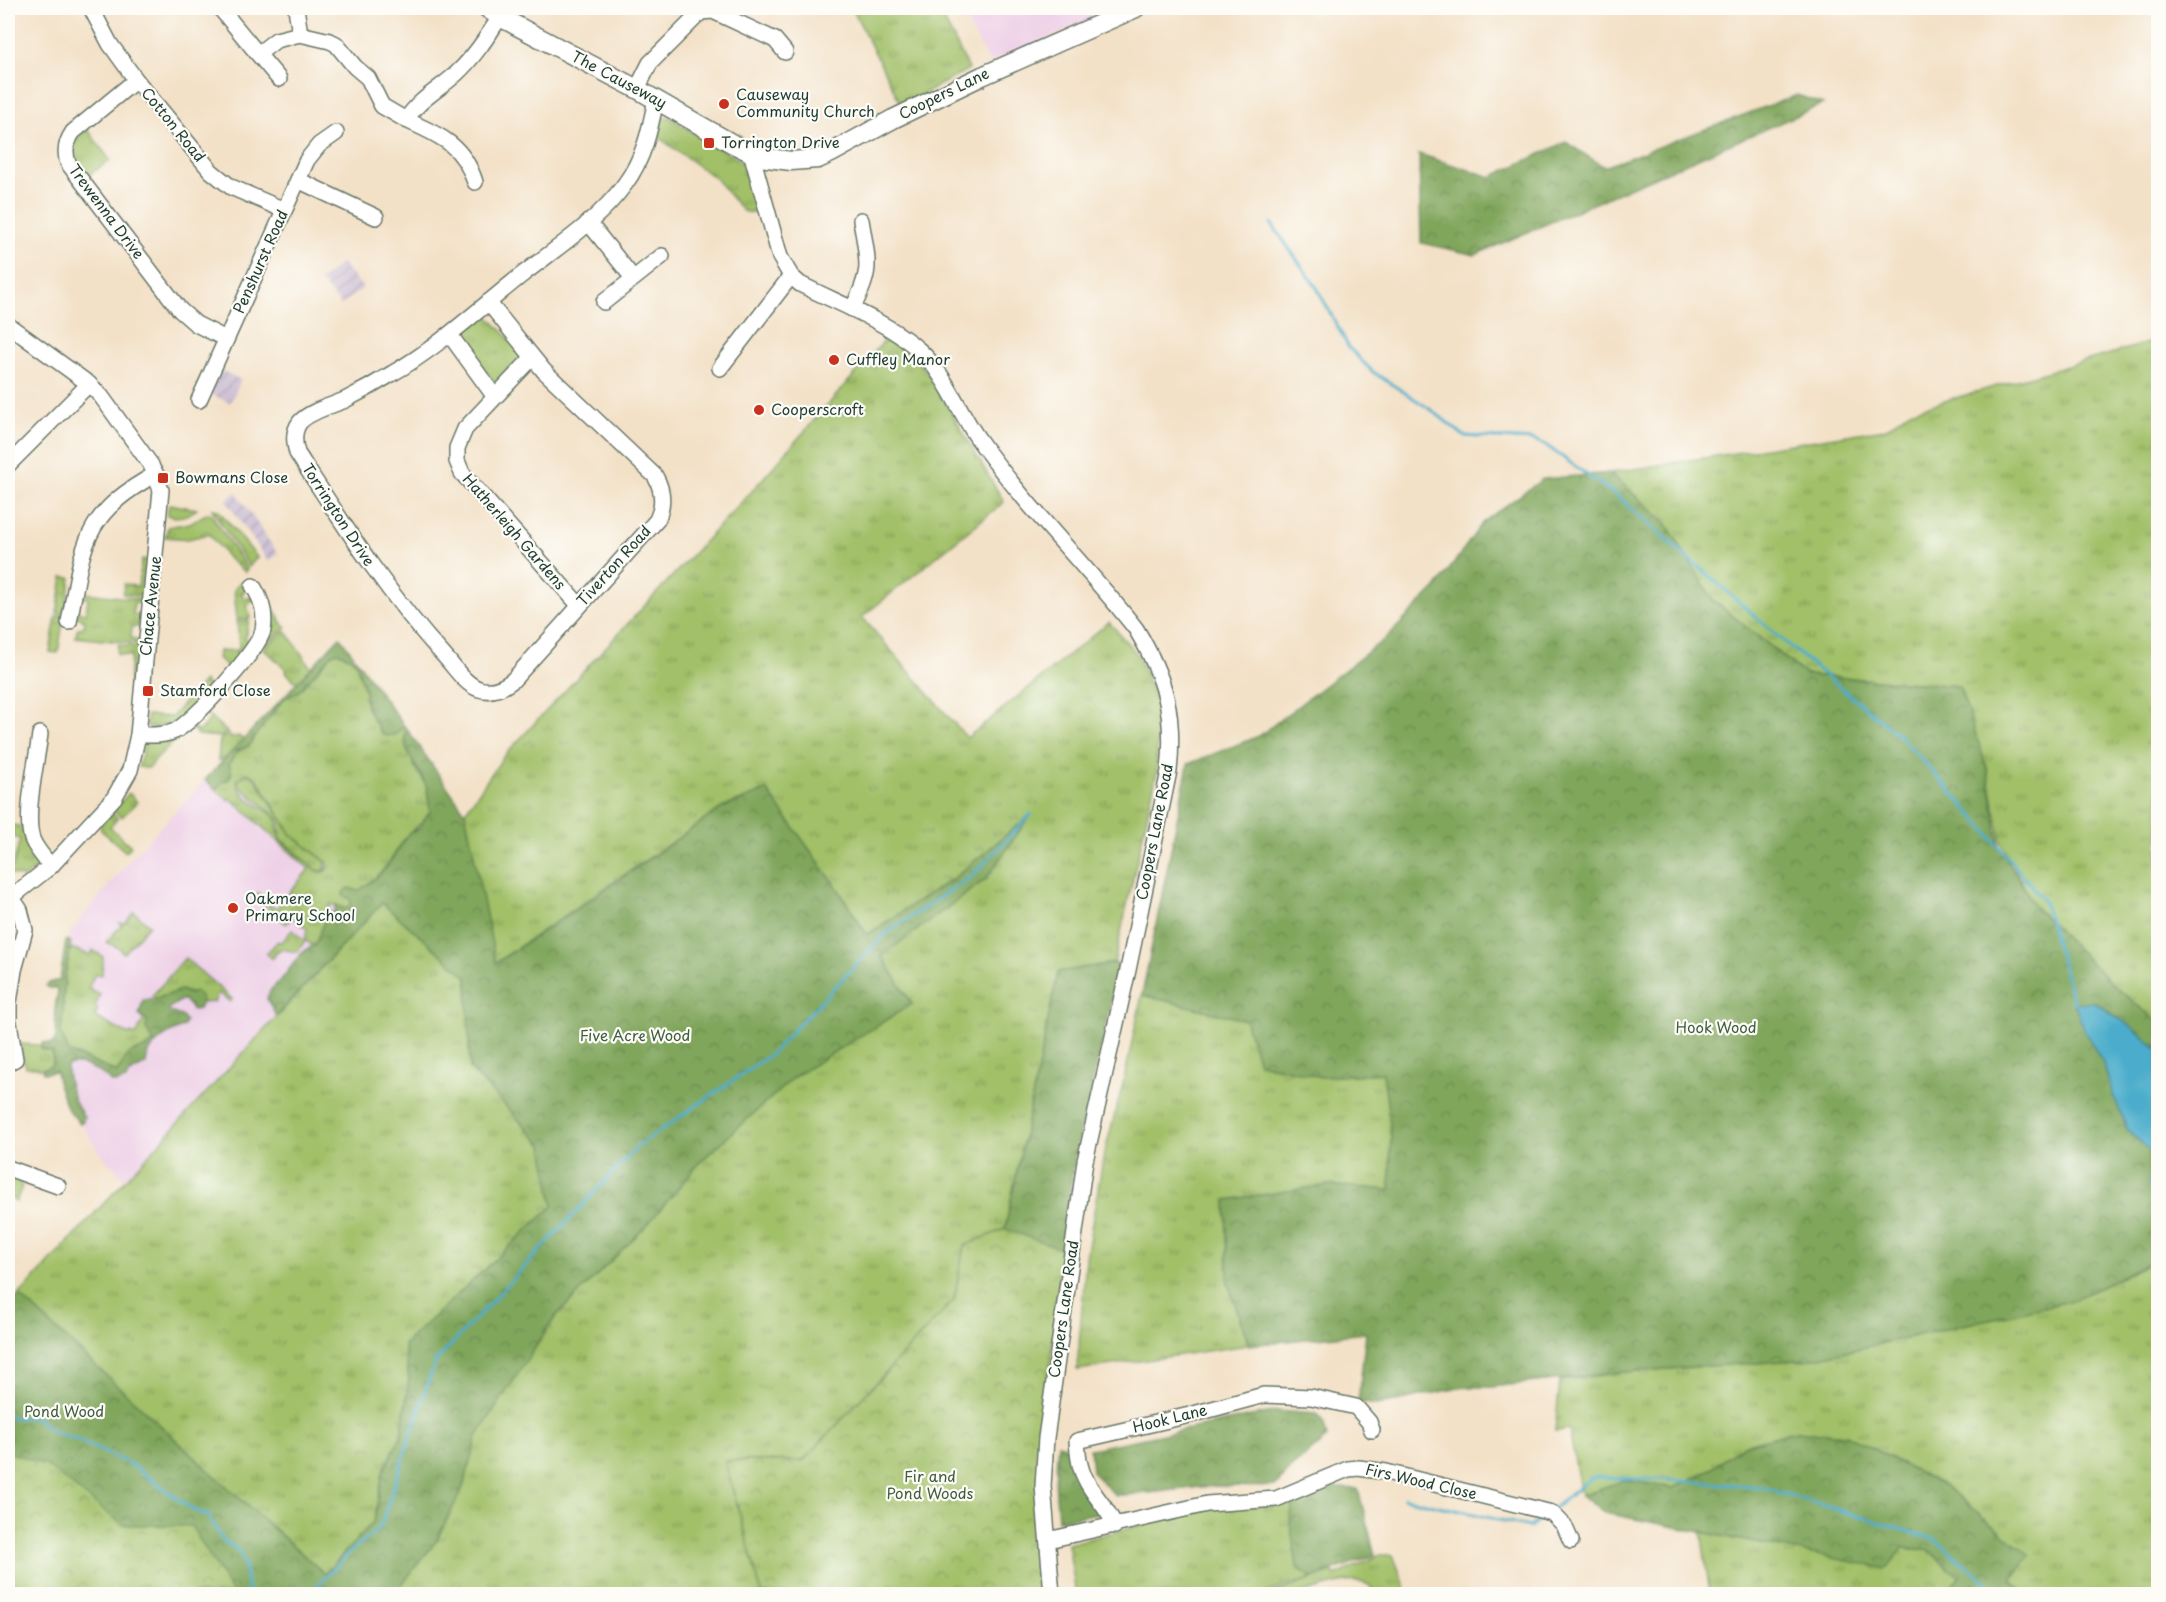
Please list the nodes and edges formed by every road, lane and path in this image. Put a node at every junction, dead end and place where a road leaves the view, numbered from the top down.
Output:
1 (92, 8) edge
2 (220, 8) edge
3 (296, 8) edge
4 (1136, 8) edge
5 (700, 10) edge
6 (493, 12) edge
7 (300, 34) junction
8 (785, 52) dead end
9 (258, 54) junction
10 (279, 79) dead end
11 (136, 80) junction
12 (637, 89) junction
13 (656, 99) junction
14 (406, 120) junction
15 (336, 133) dead end
16 (751, 153) junction
17 (298, 180) junction
18 (475, 182) dead end
19 (284, 210) junction
20 (376, 217) dead end
21 (861, 220) dead end
22 (588, 222) junction
23 (662, 256) dead end
24 (791, 276) junction
25 (633, 278) junction
26 (488, 302) junction
27 (604, 302) dead end
28 (852, 309) junction
29 (8, 325) edge
30 (450, 334) junction
31 (226, 339) junction
32 (532, 358) junction
33 (720, 368) dead end
34 (89, 384) junction
35 (495, 397) junction
36 (199, 400) dead end
37 (8, 465) edge
38 (156, 474) junction
39 (253, 586) dead end
40 (579, 605) junction
41 (69, 622) dead end
42 (464, 678) joint
43 (40, 734) dead end
44 (138, 735) junction
45 (51, 866) junction
46 (10, 899) edge
47 (8, 1062) edge
48 (8, 1168) edge
49 (58, 1186) dead end
50 (1372, 1430) dead end
51 (1114, 1526) junction
52 (1048, 1540) junction
53 (1571, 1541) dead end
54 (1052, 1594) edge

1 - 11 street, Cotton Road
2 - 9 street
3 - 7 street
4 - 16 main road, Coopers Lane
5 - 8 street
5 - 12 street
6 - 12 main road, The Causeway
6 - 14 street
7 - 9 street
7 - 14 street
9 - 10 street
11 - 19 street, Cotton Road
11 - 31 street, Trewenna Drive
12 - 13 main road, The Causeway
13 - 16 main road, The Causeway
13 - 22 street, Torrington Drive
14 - 18 street
15 - 17 street, Penshurst Road
16 - 24 street
17 - 19 street, Penshurst Road
17 - 20 street
19 - 31 street, Penshurst Road
21 - 28 street
22 - 25 street
22 - 26 street, Torrington Drive
23 - 25 street
24 - 28 street, Coopers Lane Road
24 - 33 street
25 - 27 street
26 - 30 street, Torrington Drive
26 - 32 street, Tiverton Road
28 - 52 street, Coopers Lane Road
29 - 34 street, Chace Avenue
30 - 35 street
30 - 42 street, Torrington Drive
31 - 36 street, Penshurst Road
32 - 35 street, Hatherleigh Gardens
32 - 40 street, Tiverton Road
34 - 37 street
34 - 38 street, Chace Avenue
35 - 40 street, Hatherleigh Gardens
38 - 41 street
38 - 44 street, Chace Avenue
39 - 44 street
40 - 42 street, Tiverton Road
43 - 45 street
44 - 45 street, Chace Avenue
45 - 46 street, Chace Avenue
46 - 47 street
48 - 49 street
50 - 51 street, Hook Lane
51 - 52 street, Firs Wood Close
51 - 53 street, Firs Wood Close
52 - 54 street, Coopers Lane Road

